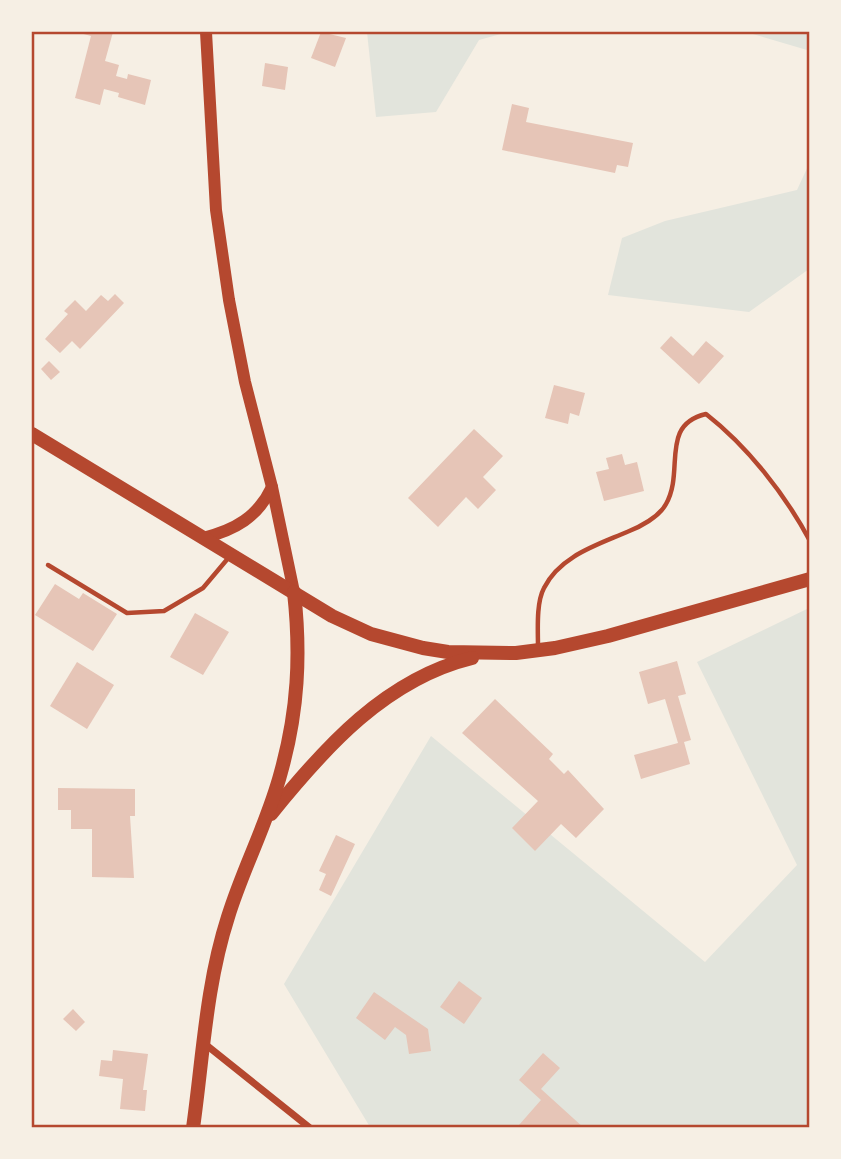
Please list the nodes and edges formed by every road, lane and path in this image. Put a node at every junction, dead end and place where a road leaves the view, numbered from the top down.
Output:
1 (206, 32) edge
2 (32, 434) edge
3 (272, 487) junction
4 (203, 538) junction
5 (810, 541) edge
6 (230, 555) junction
7 (48, 565) dead end
8 (810, 579) edge
9 (294, 592) junction
10 (538, 650) junction
11 (487, 654) junction
12 (264, 821) junction
13 (205, 1044) junction
14 (193, 1128) edge
15 (310, 1128) edge

1 - 3 street
2 - 4 main road
3 - 4 street
3 - 9 street
4 - 6 main road
5 - 10 lane
6 - 7 lane
6 - 9 main road
8 - 10 main road
9 - 11 main road
9 - 12 main road
10 - 11 main road
11 - 12 main road
12 - 13 main road
13 - 14 main road
13 - 15 street

